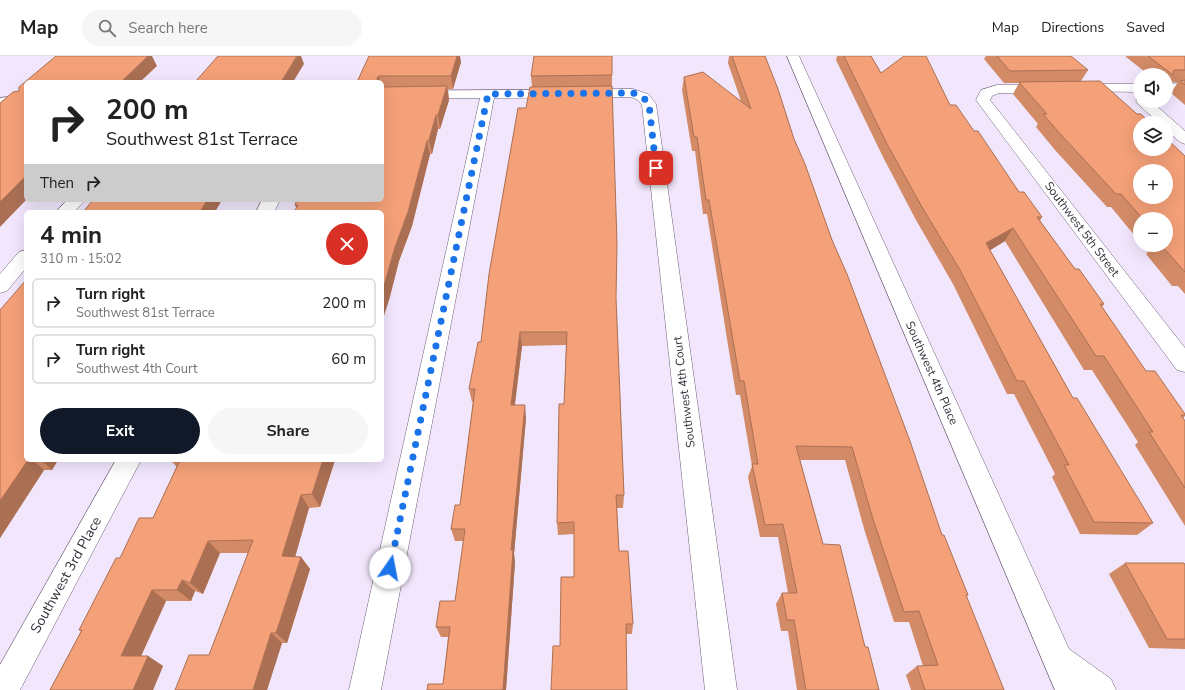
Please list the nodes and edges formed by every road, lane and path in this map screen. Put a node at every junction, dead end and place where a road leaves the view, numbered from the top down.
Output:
1 (793, 56) edge
2 (1185, 87) edge
3 (1133, 88) edge
4 (1173, 88) edge
5 (488, 94) junction
6 (384, 95) edge
7 (24, 99) edge
8 (0, 102) edge
9 (1151, 108) edge
10 (1185, 138) edge
11 (74, 202) edge
12 (67, 210) edge
13 (24, 258) edge
14 (0, 286) edge
15 (1185, 364) edge
16 (128, 462) edge
17 (1058, 660) junction
18 (3, 690) edge
19 (365, 690) edge
20 (721, 690) edge
21 (1071, 690) edge
22 (1100, 690) edge

1 - 17 street, Southwest 4th Place
2 - 4 street
3 - 15 street, Southwest 5th Street
5 - 6 street
5 - 19 street
5 - 20 street, Southwest 4th Court
7 - 8 street
9 - 10 street
11 - 12 street
13 - 14 street
16 - 18 street, Southwest 3rd Place
17 - 21 street, Southwest 4th Place
17 - 22 street

